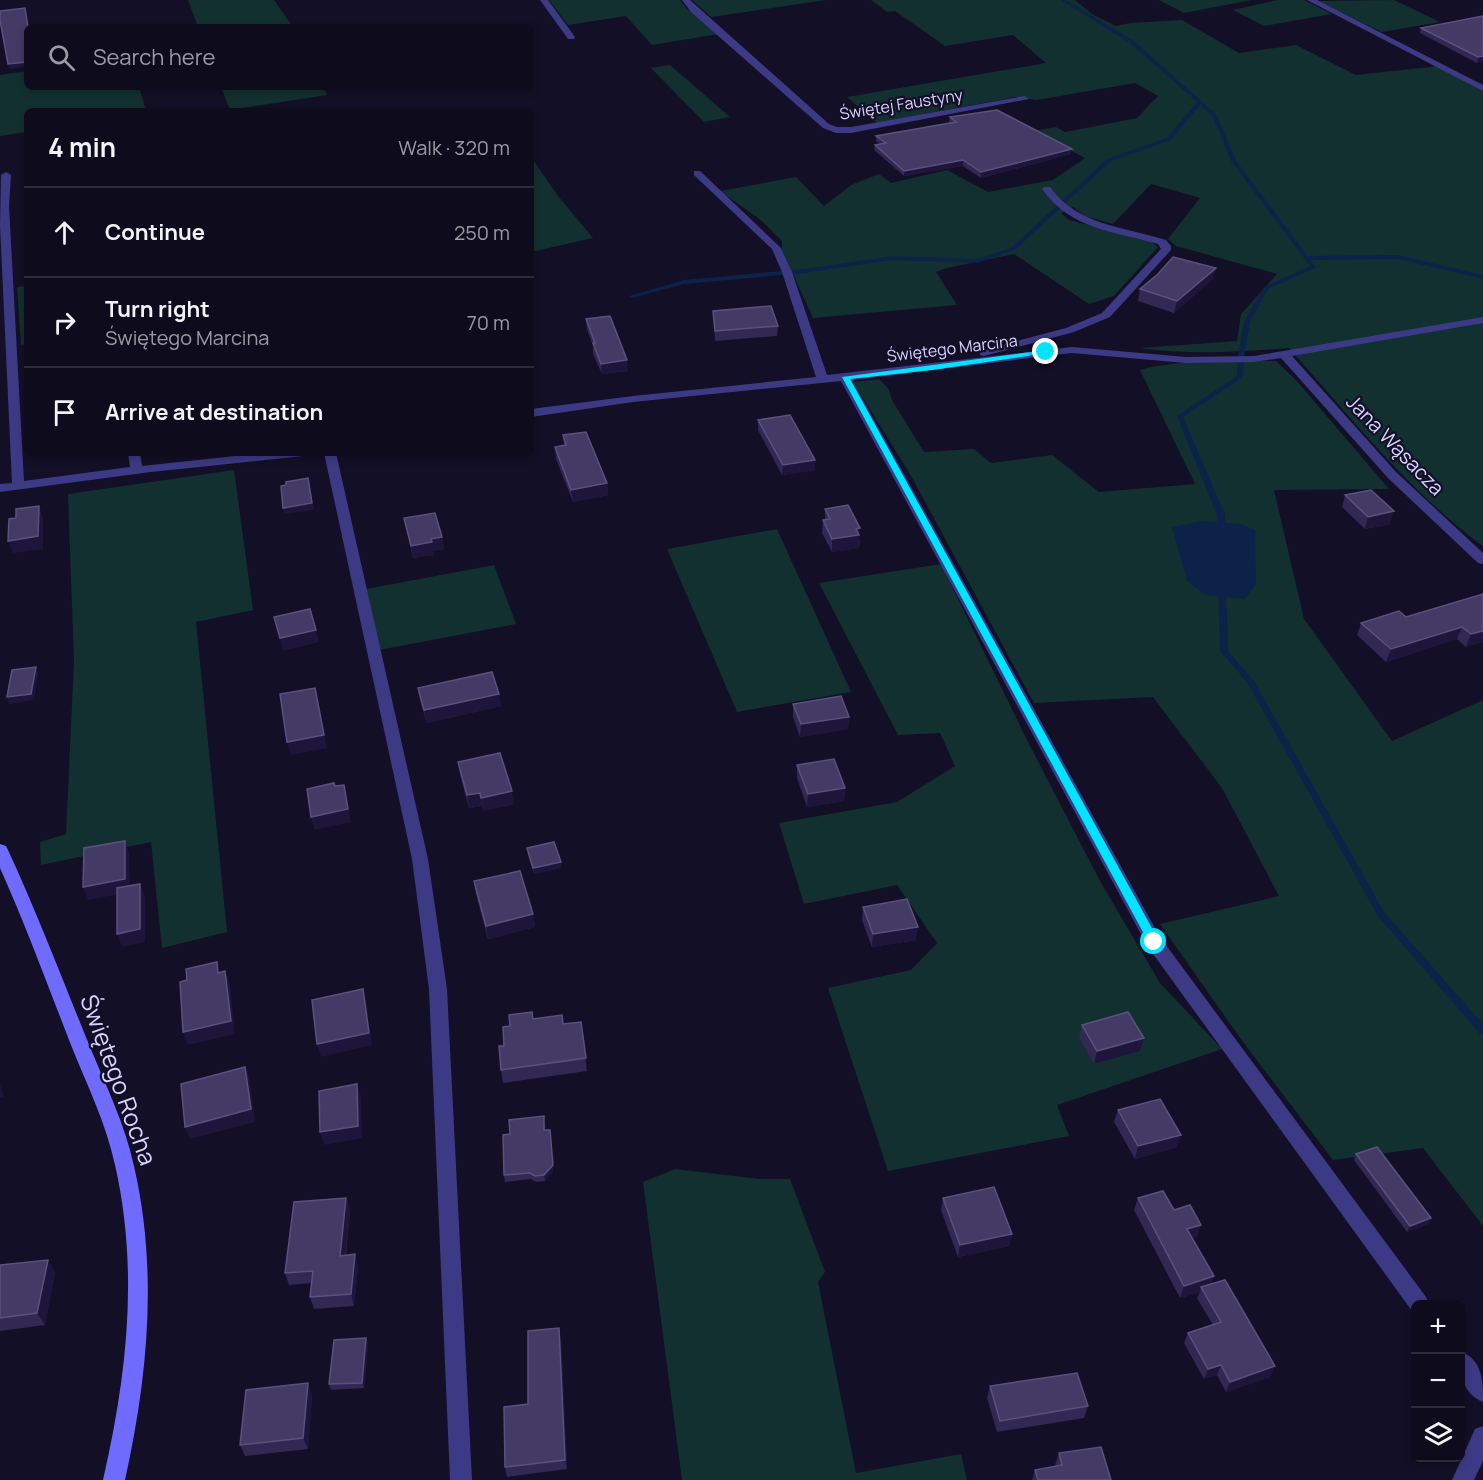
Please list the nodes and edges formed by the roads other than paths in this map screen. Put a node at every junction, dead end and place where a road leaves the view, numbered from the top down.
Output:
1 (544, 0) edge
2 (686, 0) edge
3 (1311, 0) edge
4 (571, 37) dead end
5 (1483, 88) edge
6 (1025, 99) dead end
7 (697, 173) dead end
8 (6, 175) dead end
9 (1047, 189) dead end
10 (1483, 320) edge
11 (1284, 354) junction
12 (932, 368) junction
13 (845, 377) junction
14 (824, 379) junction
15 (534, 413) edge
16 (134, 456) edge
17 (270, 456) edge
18 (331, 456) edge
19 (136, 470) junction
20 (18, 486) junction
21 (0, 488) edge
22 (1483, 560) edge
23 (0, 850) edge
24 (1415, 1300) edge
25 (1465, 1367) edge
26 (1483, 1392) edge
27 (1483, 1437) edge
28 (114, 1480) edge
29 (461, 1480) edge
30 (1463, 1480) edge

1 - 4 street
2 - 6 street, Świętej Faustyny
3 - 5 street
7 - 14 street
8 - 20 street
9 - 12 street
10 - 11 street, Świętego Marcina
11 - 12 street, Świętego Marcina
11 - 22 street, Jana Wąsacza
12 - 13 street, Świętego Marcina
13 - 14 street, Świętego Marcina
13 - 24 street
14 - 15 street, Świętego Marcina
16 - 19 street
17 - 19 street
18 - 29 street
19 - 20 street
20 - 21 street
23 - 28 street, Świętego Rocha
25 - 26 street
27 - 30 street

